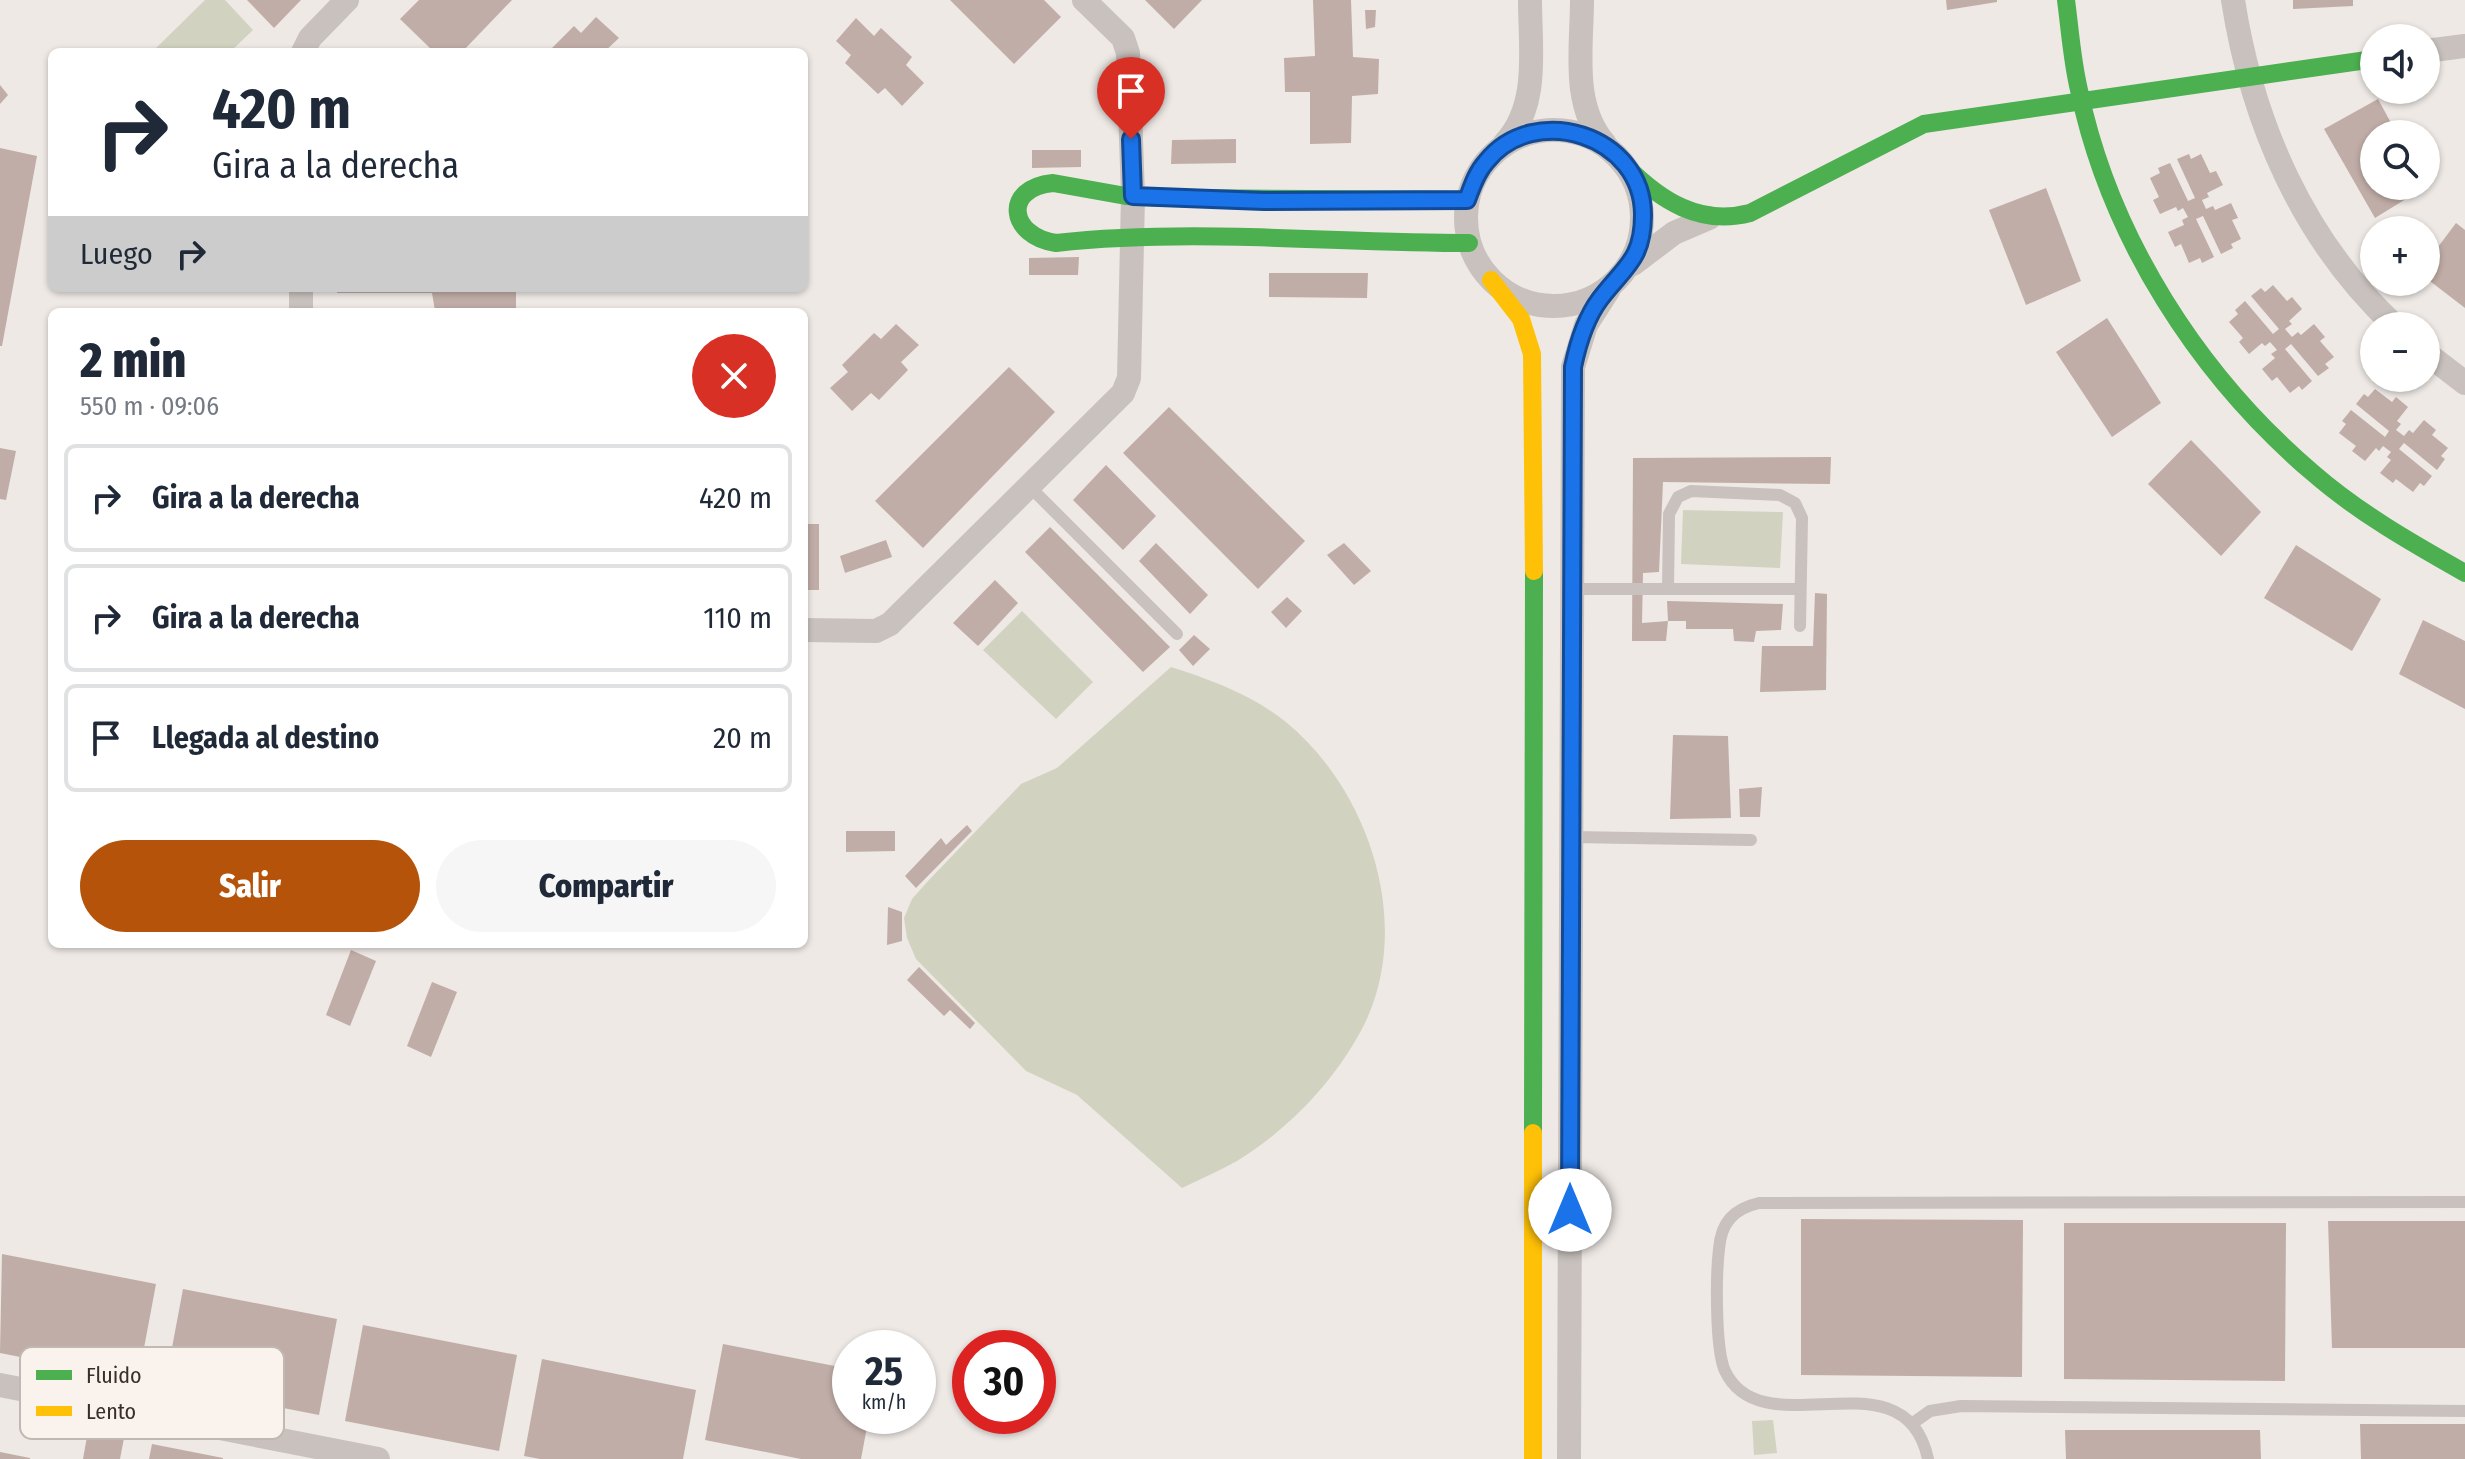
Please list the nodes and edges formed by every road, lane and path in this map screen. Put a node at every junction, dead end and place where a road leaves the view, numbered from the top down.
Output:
1 (347, 0) edge
2 (1084, 0) edge
3 (1530, 0) edge
4 (1582, 0) edge
5 (2066, 0) edge
6 (2233, 0) edge
7 (2465, 46) edge
8 (305, 48) edge
9 (2440, 49) edge
10 (2360, 61) edge
11 (2248, 76) junction
12 (2083, 102) junction
13 (1502, 146) junction
14 (1618, 158) junction
15 (1133, 196) junction
16 (1467, 200) junction
17 (1264, 201) junction
18 (1709, 218) junction
19 (1133, 235) junction
20 (1264, 237) junction
21 (1469, 243) junction
22 (1491, 280) junction
23 (1615, 283) junction
24 (2382, 312) edge
25 (2440, 364) edge
26 (2465, 383) edge
27 (1029, 486) junction
28 (2465, 573) edge
29 (1572, 589) junction
30 (1668, 589) junction
31 (1800, 589) junction
32 (1800, 626) dead end
33 (808, 630) edge
34 (1177, 634) dead end
35 (1572, 837) junction
36 (1751, 840) dead end
37 (2465, 1202) edge
38 (0, 1385) edge
39 (20, 1389) edge
40 (2465, 1411) edge
41 (1913, 1423) junction
42 (276, 1439) edge
43 (378, 1459) edge
44 (1533, 1459) edge
45 (1569, 1459) edge
46 (1928, 1459) edge

1 - 8 street
2 - 15 street
3 - 13 street
4 - 14 street
5 - 12 street
6 - 11 street
7 - 9 street
10 - 11 street
11 - 12 street
11 - 24 street
12 - 18 street
12 - 28 street
13 - 14 street
13 - 16 street
14 - 18 street
14 - 23 street
15 - 17 street
15 - 19 street
15 - 19 street
16 - 17 street
16 - 21 street
17 - 20 street
18 - 23 street
19 - 20 street
19 - 27 street
20 - 21 street
21 - 22 street
22 - 23 street
22 - 44 street
23 - 29 street
25 - 26 street
27 - 33 street
27 - 34 lane
29 - 30 lane
29 - 35 street
30 - 31 lane
30 - 31 lane
31 - 32 lane
35 - 36 lane
35 - 45 street
37 - 41 lane
38 - 39 street
40 - 41 lane
41 - 46 lane
42 - 43 street

